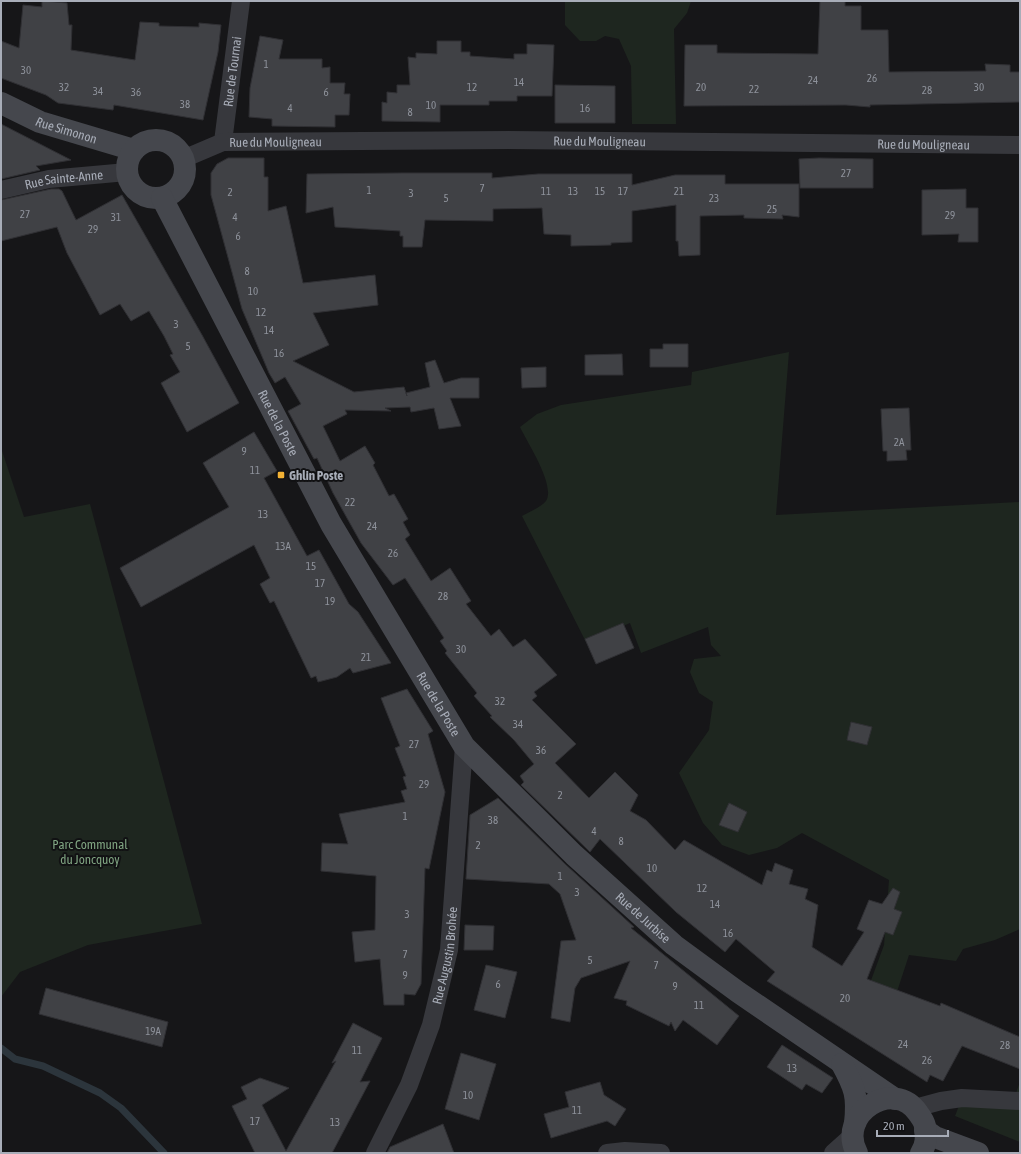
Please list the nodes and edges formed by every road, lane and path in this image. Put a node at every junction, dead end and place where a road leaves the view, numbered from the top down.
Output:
1 (241, 1) edge
2 (1, 104) edge
3 (223, 142) junction
4 (1020, 145) edge
5 (134, 150) junction
6 (183, 159) junction
7 (127, 172) junction
8 (1, 190) edge
9 (162, 198) junction
10 (464, 746) junction
11 (842, 1064) junction
12 (895, 1099) junction
13 (1020, 1101) edge
14 (915, 1108) junction
15 (926, 1130) junction
16 (855, 1137) edge
17 (376, 1153) edge
18 (608, 1153) edge
19 (661, 1153) edge
20 (832, 1153) edge
21 (921, 1153) edge
22 (978, 1153) edge

1 - 3 street, Rue de Tournai
2 - 5 street, Rue Simonon
3 - 4 street, Rue du Mouligneau
3 - 6 street, Rue du Mouligneau
5 - 6 street
5 - 7 street
6 - 9 street
7 - 8 street, Rue Sainte-Anne
7 - 9 street
9 - 10 street, Rue de la Poste
10 - 11 street, Rue de Jurbise
10 - 17 street, Rue Augustin Brohée
11 - 12 street, Rue de Jurbise
11 - 16 street
12 - 14 street
12 - 16 street
13 - 14 street
14 - 15 street
15 - 21 street
15 - 22 street
16 - 20 street
18 - 19 street

